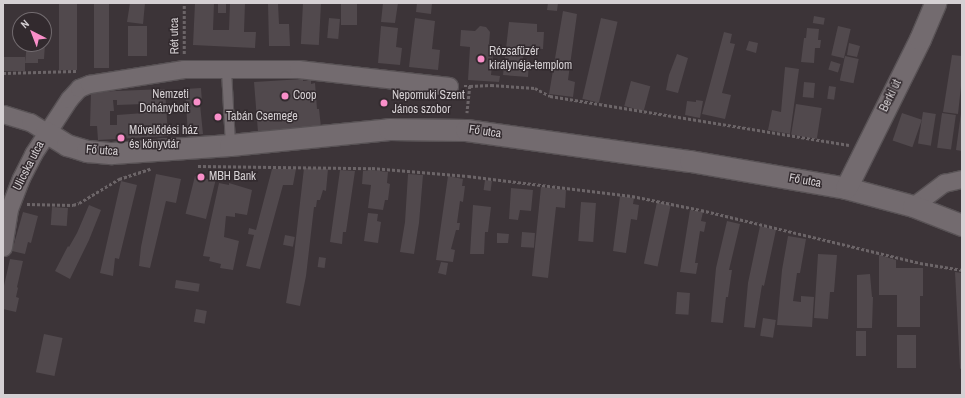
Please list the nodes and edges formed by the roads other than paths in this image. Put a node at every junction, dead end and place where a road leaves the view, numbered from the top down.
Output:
1 (935, 3) edge
2 (226, 70) junction
3 (449, 86) road end
4 (3, 114) edge
5 (46, 132) junction
6 (230, 145) junction
7 (962, 179) edge
8 (846, 188) junction
9 (913, 206) junction
10 (6, 209) edge
11 (962, 225) edge
12 (3, 247) edge

1 - 8 street, Berki út
2 - 3 street
2 - 5 street, Ulicska utca
2 - 6 lane
4 - 5 street, Fő utca
5 - 6 street, Fő utca
5 - 10 street, Ulicska utca
6 - 8 street, Fő utca
7 - 9 street
8 - 9 street, Fő utca
9 - 11 street, Fő utca
10 - 12 street, Ulicska utca

